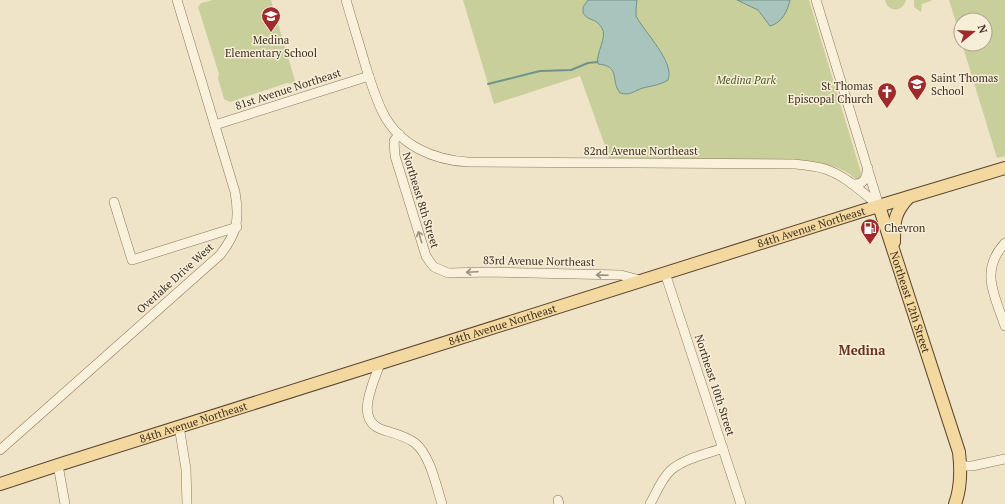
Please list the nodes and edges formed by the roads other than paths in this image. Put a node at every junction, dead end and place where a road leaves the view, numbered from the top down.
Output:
1 (177, 0) edge
2 (346, 0) edge
3 (816, 0) edge
4 (369, 76) junction
5 (215, 125) junction
6 (398, 134) junction
7 (868, 168) junction
8 (1005, 168) edge
9 (852, 184) junction
10 (909, 197) junction
11 (114, 202) dead end
12 (879, 206) junction
13 (237, 227) junction
14 (1002, 246) edge
15 (894, 251) junction
16 (438, 270) joint
17 (664, 273) junction
18 (640, 280) junction
19 (1005, 326) edge
20 (380, 363) junction
21 (179, 426) junction
22 (723, 448) junction
23 (0, 450) edge
24 (1005, 459) edge
25 (58, 465) junction
26 (960, 466) junction
27 (2, 482) edge
28 (65, 504) edge
29 (187, 504) edge
30 (442, 504) edge
31 (650, 504) edge
32 (741, 504) edge
33 (955, 504) edge

1 - 5 street, Overlake Drive West
2 - 4 street
3 - 7 street, Northeast 12th Street
4 - 5 street, 81st Avenue Northeast
4 - 6 street
5 - 13 street, Overlake Drive West
6 - 9 street, 82nd Avenue Northeast
16 -> 6 street, Northeast 8th Street
7 - 9 street
7 - 12 street, Northeast 12th Street
8 - 10 main road, 84th Avenue Northeast
9 - 12 street, 82nd Avenue Northeast
10 - 12 main road, 84th Avenue Northeast
10 - 15 main road
11 - 13 street
12 - 15 main road, Northeast 12th Street
12 - 17 main road, 84th Avenue Northeast
13 - 23 street, Overlake Drive West
14 - 19 street
15 - 26 main road, Northeast 12th Street
18 -> 16 street, 83rd Avenue Northeast
17 - 18 main road, 84th Avenue Northeast
17 - 22 street, Northeast 10th Street
18 - 20 main road, 84th Avenue Northeast
20 - 21 main road, 84th Avenue Northeast
20 - 30 street
21 - 25 main road, 84th Avenue Northeast
21 - 29 street
22 - 31 street
22 - 32 street, Northeast 10th Street
24 - 26 street
25 - 27 main road, 84th Avenue Northeast
25 - 28 street
26 - 33 main road, Northeast 12th Street

